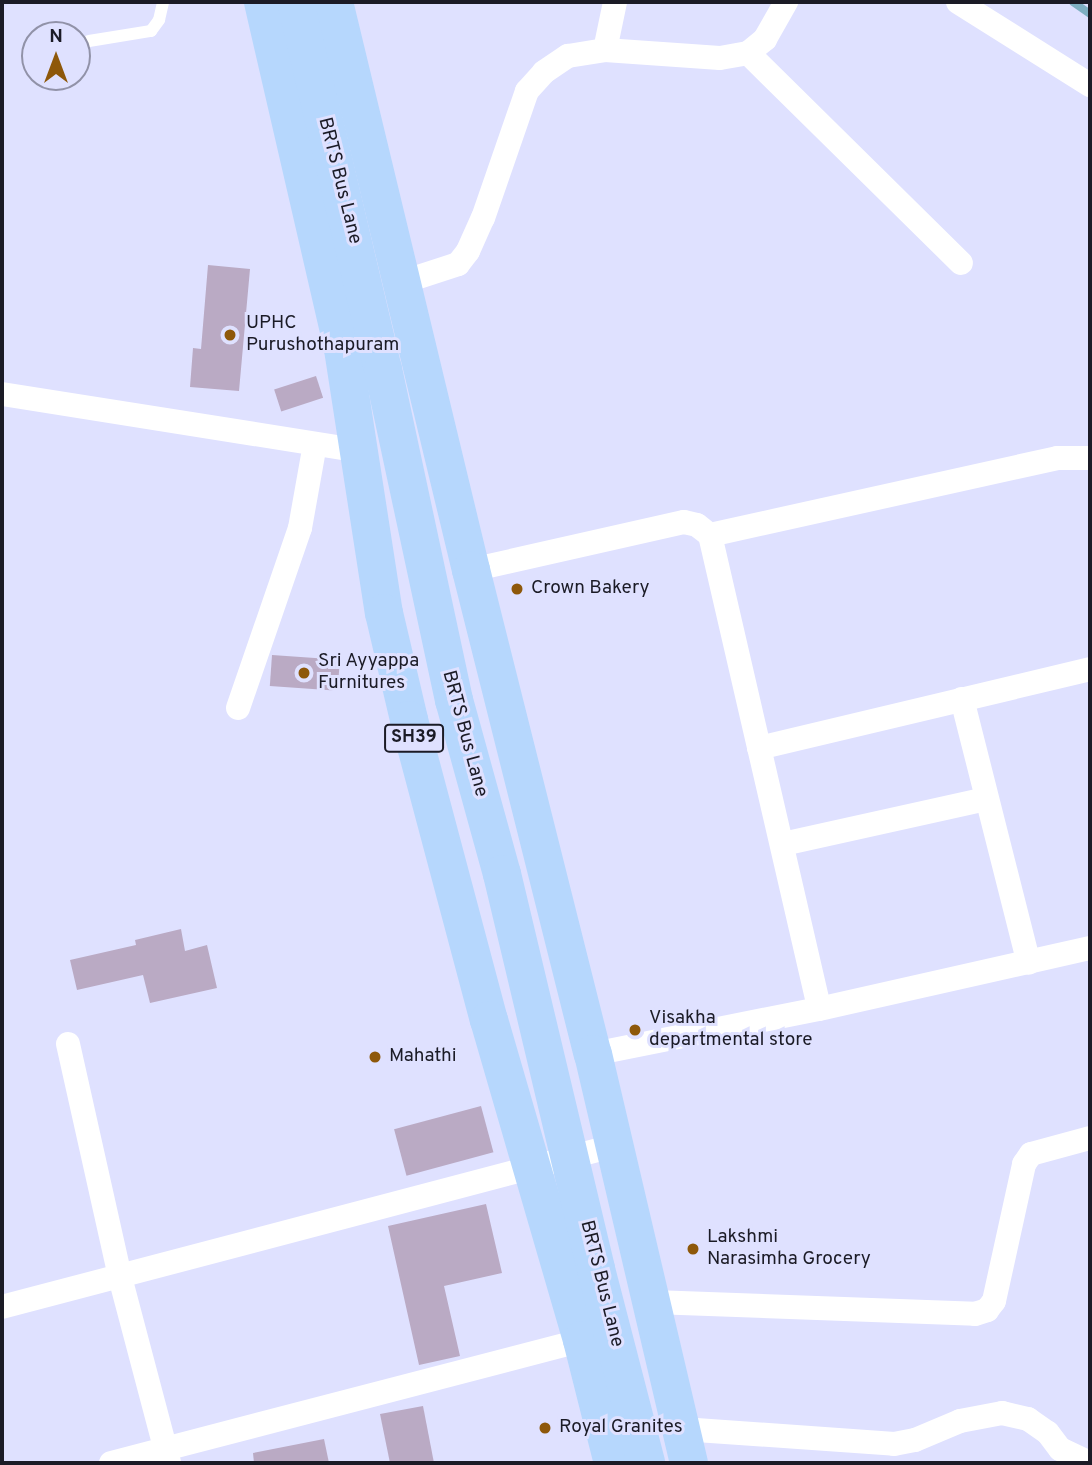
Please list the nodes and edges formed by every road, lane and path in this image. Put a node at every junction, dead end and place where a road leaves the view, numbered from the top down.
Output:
1 (163, 2) edge
2 (263, 2) edge
3 (296, 2) edge
4 (334, 2) edge
5 (615, 2) edge
6 (786, 2) edge
7 (958, 2) edge
8 (91, 41) edge
9 (605, 50) junction
10 (748, 53) junction
11 (1090, 85) edge
12 (961, 263) dead end
13 (403, 282) junction
14 (2, 394) edge
15 (314, 444) junction
16 (360, 451) junction
17 (1090, 458) edge
18 (710, 535) junction
19 (471, 570) junction
20 (1090, 669) edge
21 (962, 699) junction
22 (238, 708) dead end
23 (758, 748) junction
24 (986, 799) junction
25 (783, 844) junction
26 (1090, 948) edge
27 (1029, 963) junction
28 (819, 1009) junction
29 (68, 1044) dead end
30 (593, 1054) junction
31 (1090, 1138) edge
32 (613, 1146) junction
33 (570, 1158) junction
34 (533, 1165) junction
35 (120, 1277) junction
36 (653, 1302) junction
37 (2, 1307) edge
38 (582, 1340) junction
39 (685, 1446) edge
40 (168, 1456) edge
41 (111, 1463) edge
42 (612, 1463) edge
43 (646, 1463) edge
44 (1090, 1463) edge

1 - 8 lane
2 - 16 main road, SH39
3 - 33 main road, BRTS Bus Lane
4 - 13 main road
5 - 9 street
6 - 10 street
7 - 11 street
9 - 10 street
9 - 13 street
10 - 12 street
13 - 19 main road
14 - 15 street
15 - 16 street
15 - 22 street
16 - 34 main road, SH39
17 - 18 street
18 - 19 street
18 - 23 street
19 - 30 main road
20 - 21 street
21 - 23 street
21 - 24 street
23 - 25 street
24 - 25 street
24 - 27 street
25 - 28 street
26 - 27 street
27 - 28 street
28 - 30 street
29 - 35 street
30 - 32 main road
31 - 36 street
32 - 33 street
32 - 36 main road
33 - 34 street
33 - 43 main road, BRTS Bus Lane
34 - 35 street
34 - 38 main road, SH39
35 - 37 street
35 - 40 street
36 - 39 main road
38 - 40 street
38 - 42 main road, SH39
39 - 44 street
40 - 41 street

